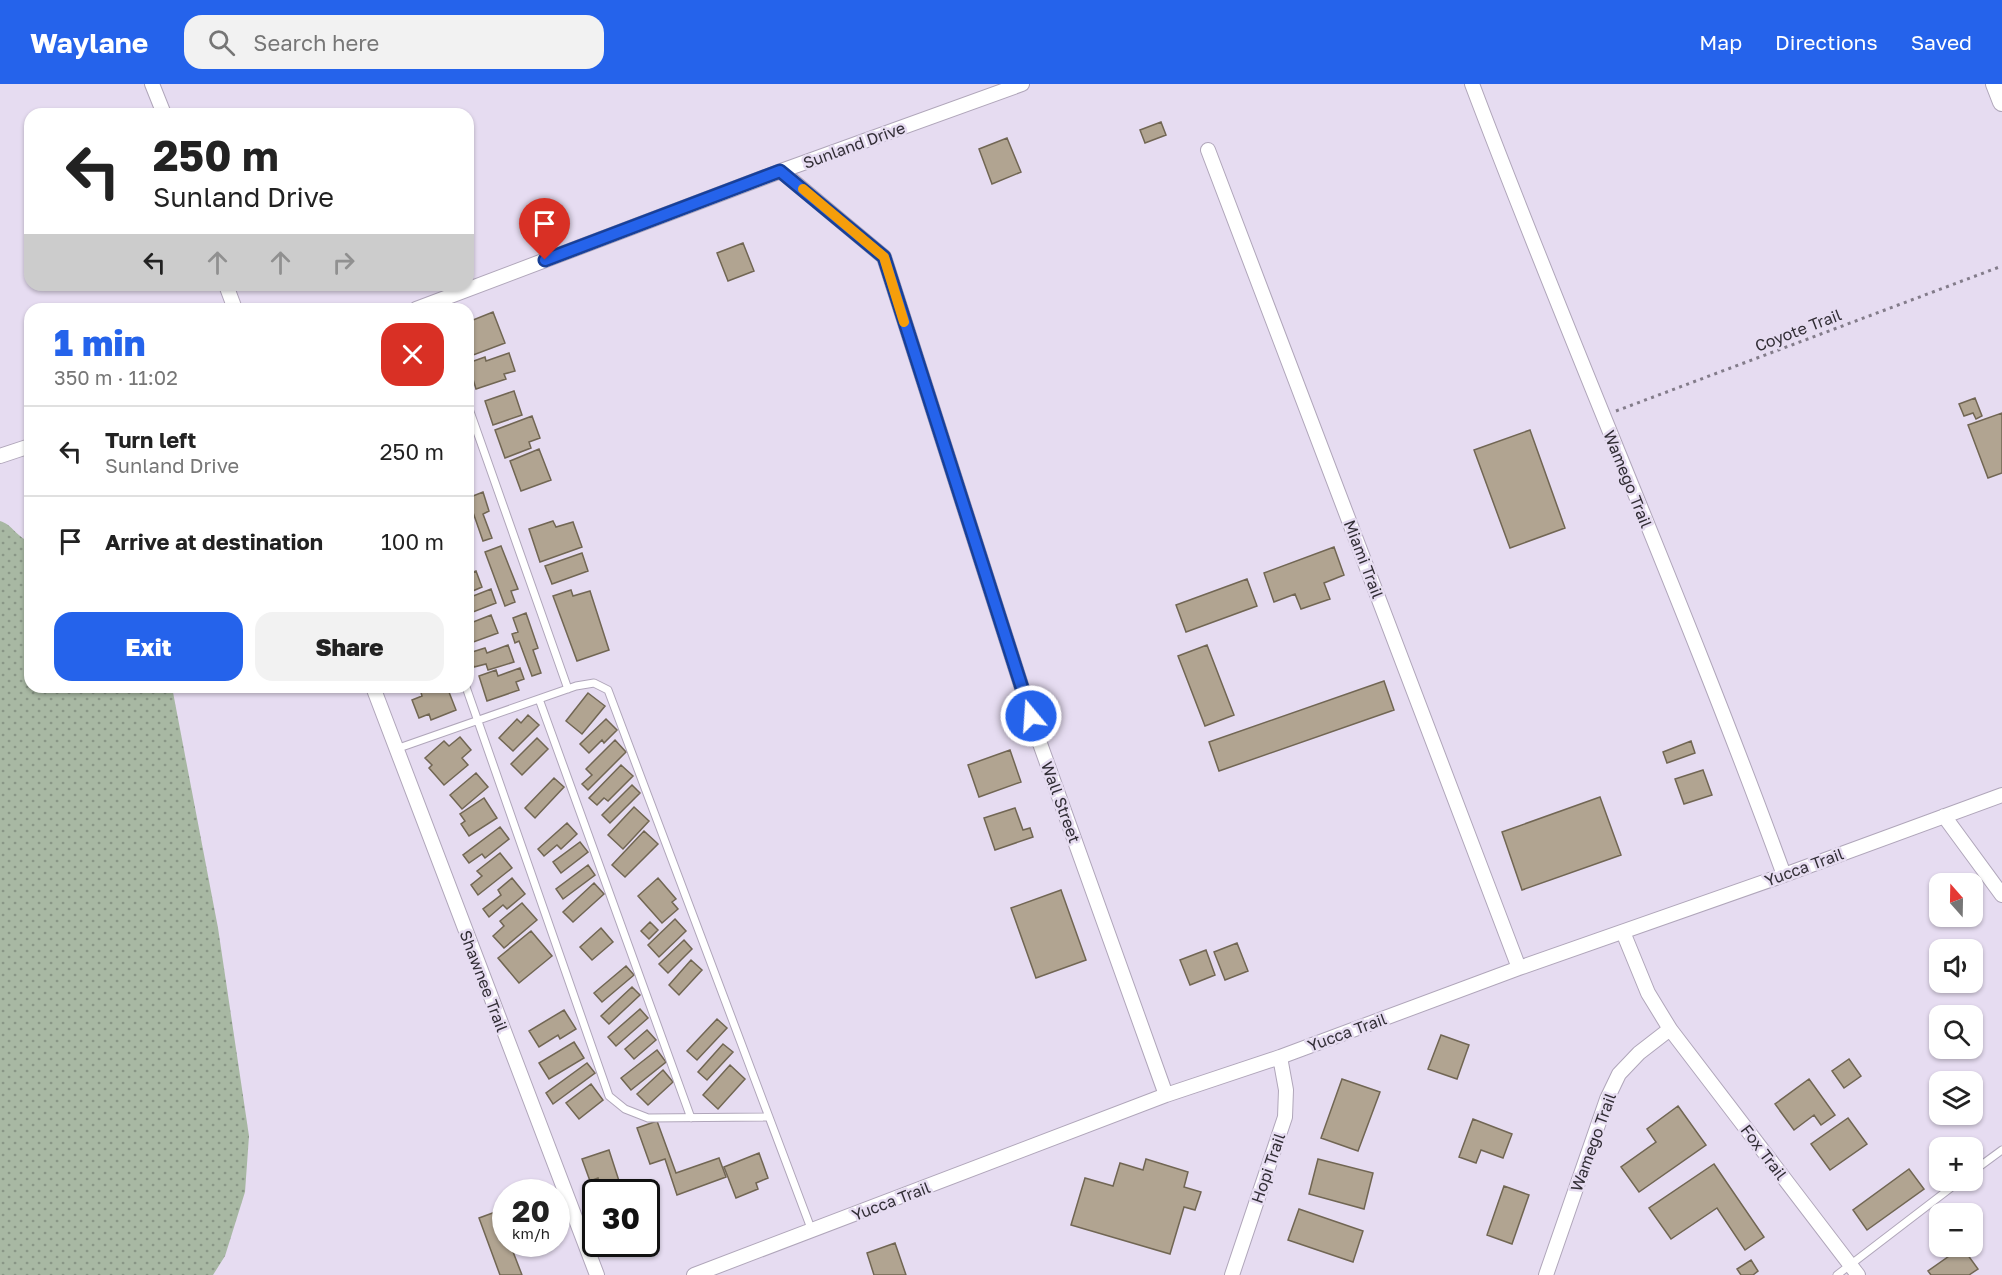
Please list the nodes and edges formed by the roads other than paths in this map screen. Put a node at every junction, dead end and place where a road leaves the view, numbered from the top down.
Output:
1 (152, 84) edge
2 (1022, 84) edge
3 (1472, 84) edge
4 (1995, 84) edge
5 (2002, 102) edge
6 (162, 108) edge
7 (1208, 150) dead end
8 (780, 171) junction
9 (474, 287) edge
10 (463, 291) edge
11 (432, 303) edge
12 (474, 423) edge
13 (24, 448) edge
14 (0, 456) edge
15 (568, 689) junction
16 (375, 693) edge
17 (468, 693) edge
18 (539, 699) junction
19 (478, 720) junction
20 (396, 748) junction
21 (2002, 795) edge
22 (1944, 816) junction
23 (1784, 875) junction
24 (2002, 895) edge
25 (1623, 932) junction
26 (1519, 968) junction
27 (1670, 1029) junction
28 (1280, 1057) junction
29 (1167, 1095) junction
30 (769, 1117) junction
31 (691, 1118) junction
32 (2002, 1150) edge
33 (1983, 1164) edge
34 (1948, 1191) edge
35 (812, 1231) junction
36 (1854, 1270) edge
37 (597, 1275) edge
38 (694, 1275) edge
39 (1232, 1275) edge
40 (1546, 1275) edge
41 (1837, 1275) edge

1 - 6 street
2 - 8 street, Sunland Drive
3 - 23 street, Wamego Trail
4 - 5 street
7 - 26 street, Miami Trail
8 - 9 street, Sunland Drive
8 - 29 street, Wall Street
10 - 11 street, Sunland Drive
12 - 15 lane
13 - 14 street
15 - 18 lane
15 - 30 lane
16 - 20 street, Shawnee Trail
17 - 19 lane
18 - 19 lane
18 - 31 lane
19 - 20 lane
19 - 31 lane
20 - 37 street, Shawnee Trail
21 - 22 street, Yucca Trail
22 - 23 street, Yucca Trail
22 - 24 street
23 - 25 street, Yucca Trail
25 - 26 street, Yucca Trail
25 - 27 street
26 - 28 street, Yucca Trail
27 - 36 street, Fox Trail
27 - 40 street, Wamego Trail
28 - 29 street, Yucca Trail
28 - 39 street, Hopi Trail
29 - 35 street, Yucca Trail
30 - 31 lane
30 - 35 lane
32 - 33 lane
34 - 36 lane
35 - 38 street, Yucca Trail
36 - 41 lane

